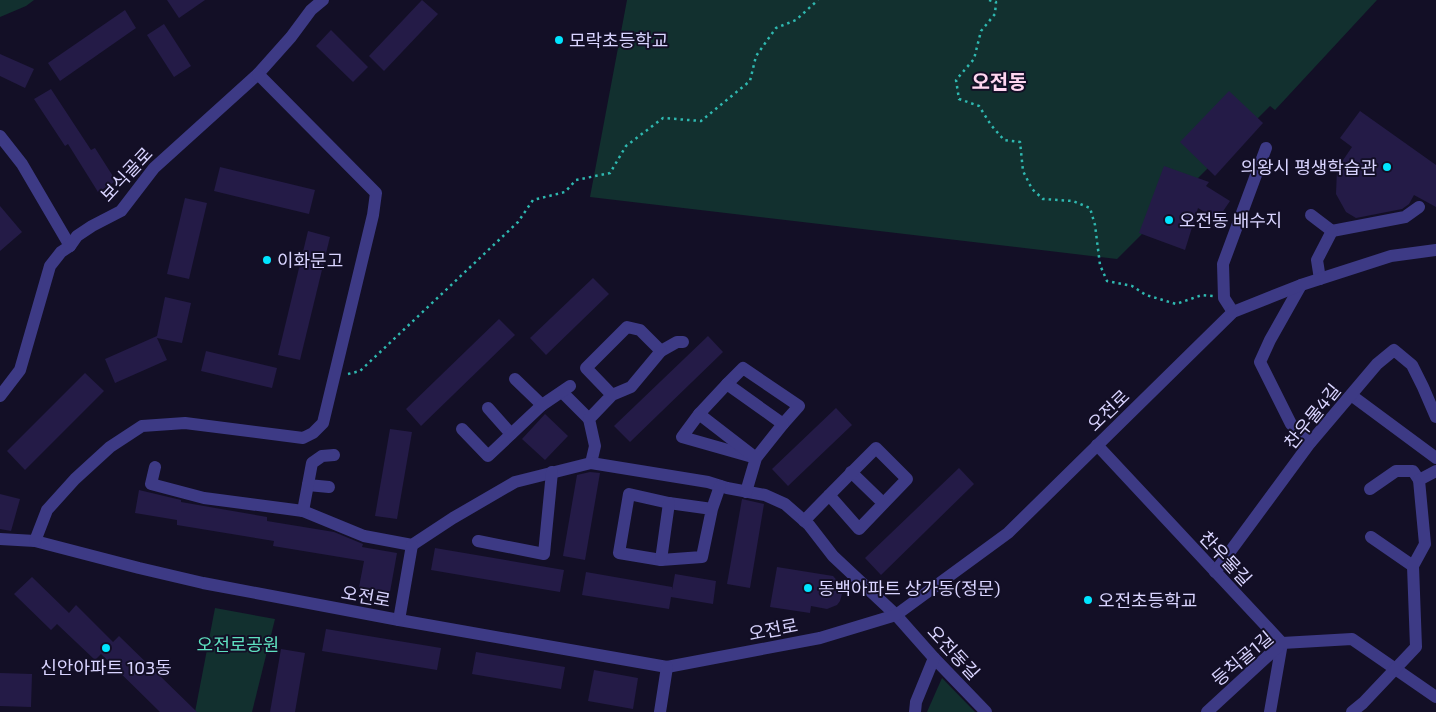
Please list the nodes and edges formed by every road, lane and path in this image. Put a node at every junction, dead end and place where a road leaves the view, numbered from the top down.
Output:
1 (323, 0) edge
2 (818, 0) edge
3 (989, 0) edge
4 (258, 74) junction
5 (0, 136) edge
6 (1266, 148) dead end
7 (1419, 207) dead end
8 (1311, 215) dead end
9 (1332, 231) junction
10 (70, 246) junction
11 (1436, 250) edge
12 (1320, 279) junction
13 (1301, 285) junction
14 (1224, 298) junction
15 (1233, 312) junction
16 (683, 342) dead end
17 (661, 351) junction
18 (334, 377) junction
19 (515, 379) dead end
20 (728, 384) junction
21 (612, 395) junction
22 (1351, 395) junction
23 (0, 396) edge
24 (542, 405) junction
25 (488, 408) dead end
26 (698, 414) junction
27 (1436, 416) edge
28 (589, 419) junction
29 (783, 424) junction
30 (462, 429) dead end
31 (511, 434) junction
32 (1310, 444) junction
33 (1097, 445) junction
34 (334, 455) dead end
35 (756, 458) junction
36 (1436, 458) edge
37 (591, 463) junction
38 (155, 467) dead end
39 (1436, 471) edge
40 (552, 472) junction
41 (851, 472) junction
42 (1419, 480) junction
43 (308, 485) junction
44 (720, 486) junction
45 (329, 487) dead end
46 (1370, 489) dead end
47 (746, 492) junction
48 (829, 495) junction
49 (669, 503) junction
50 (883, 503) junction
51 (712, 509) junction
52 (302, 511) junction
53 (804, 521) junction
54 (1371, 537) dead end
55 (0, 539) edge
56 (34, 541) junction
57 (478, 541) dead end
58 (1431, 543) edge
59 (412, 545) junction
60 (661, 560) junction
61 (1413, 566) junction
62 (1215, 572) junction
63 (896, 615) junction
64 (399, 620) junction
65 (1282, 643) junction
66 (934, 658) junction
67 (667, 668) junction
68 (1395, 669) junction
69 (1436, 697) edge
70 (660, 712) edge
71 (915, 712) edge
72 (986, 712) edge
73 (1207, 712) edge
74 (1270, 712) edge
75 (1352, 712) edge

1 - 4 street, 보식골로
2 - 18 path
3 - 14 path
4 - 10 street, 보식골로
4 - 18 street
5 - 10 street
6 - 14 street
7 - 9 street
8 - 9 street
9 - 12 street
10 - 23 street, 보식골로
11 - 12 street, 오전로
12 - 13 street, 오전로
13 - 15 street, 오전로
13 - 32 street
14 - 15 street
15 - 33 street, 오전로
16 - 17 street
17 - 21 street
17 - 21 street
18 - 56 street
19 - 24 street
20 - 26 street
20 - 29 street
20 - 29 street
21 - 28 street
22 - 27 street, 찬우물4길
22 - 32 street, 찬우물4길
22 - 36 street
24 - 28 street
24 - 31 street
25 - 31 street
26 - 35 street
26 - 35 street
28 - 37 street
29 - 35 street
30 - 31 street
32 - 62 street, 찬우물4길
33 - 62 street, 찬우물길
33 - 63 street, 오전로
34 - 43 street
35 - 47 street
37 - 40 street
37 - 44 street, 오전동길
38 - 52 street
39 - 42 street
40 - 57 street
40 - 59 street
41 - 48 street
41 - 50 street
41 - 50 street
42 - 46 street
42 - 58 street
43 - 45 street
43 - 52 street
44 - 47 street, 오전동길
44 - 51 street
47 - 53 street, 오전동길
48 - 50 street
48 - 53 street
49 - 51 street
49 - 60 street
49 - 60 street
51 - 60 street
52 - 59 street
53 - 63 street, 오전동길
54 - 61 street
55 - 56 street, 오전로
56 - 64 street, 오전로
58 - 61 street
59 - 64 street
61 - 68 street
62 - 65 street, 찬우물길
63 - 66 street, 오전동길
63 - 67 street, 오전로
64 - 67 street, 오전로
65 - 68 street, 등칙골1길
65 - 73 street, 등칙골1길
65 - 74 street
66 - 71 street
66 - 72 street, 오전동길
67 - 70 street
68 - 69 street, 등칙골1길
68 - 75 street

